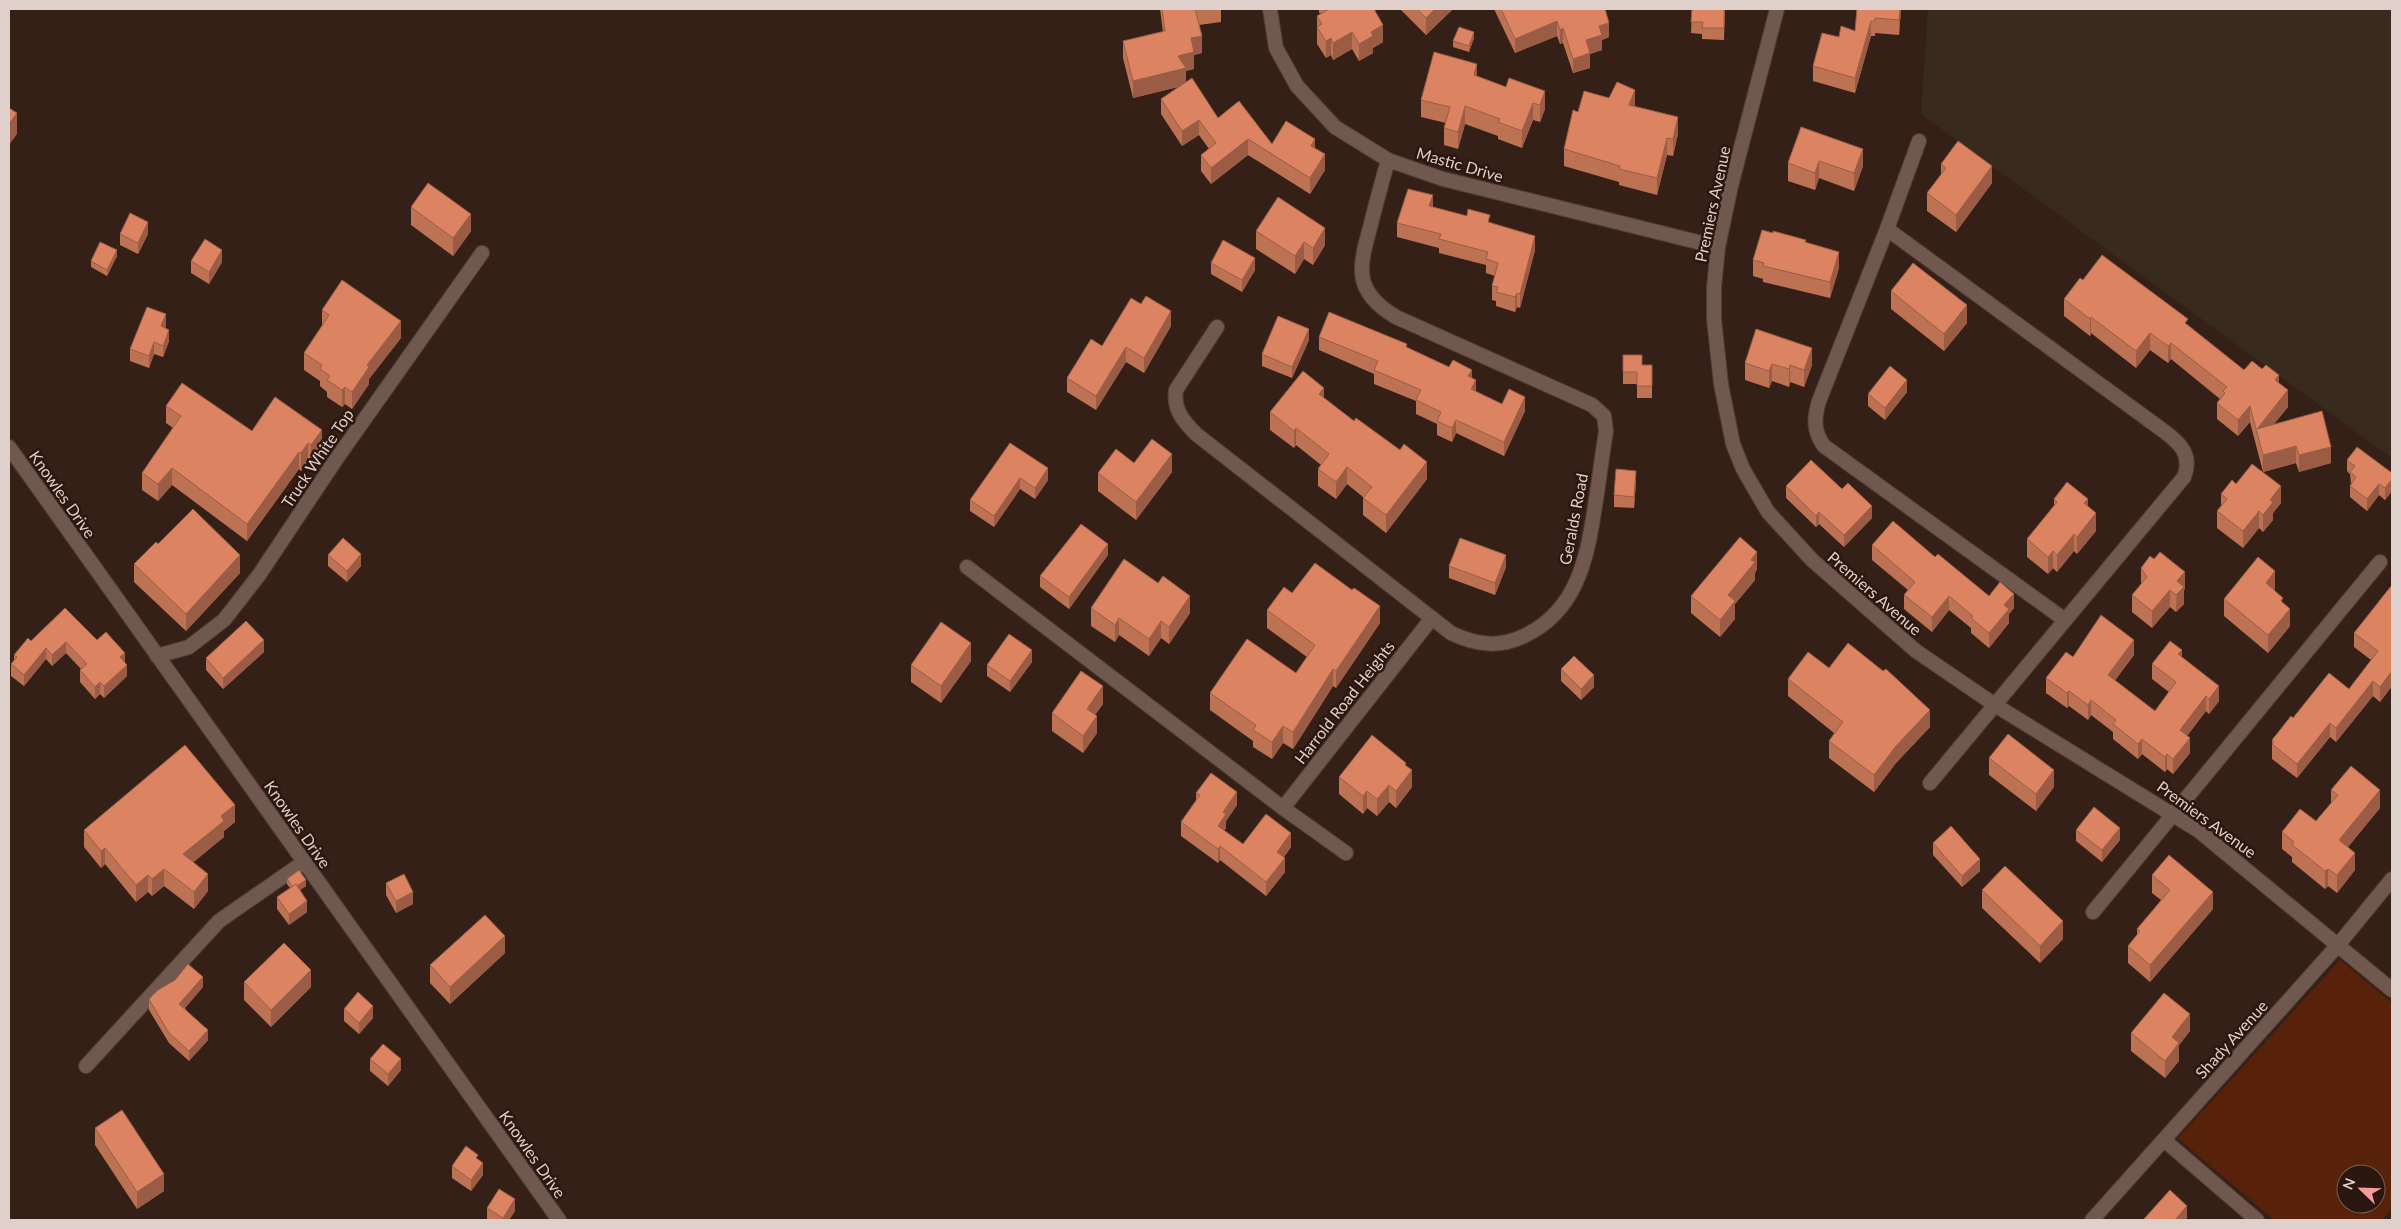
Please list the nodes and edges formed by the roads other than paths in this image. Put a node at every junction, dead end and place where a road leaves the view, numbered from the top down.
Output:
1 (1270, 9) edge
2 (1777, 9) edge
3 (1919, 141) dead end
4 (1388, 160) junction
5 (1888, 229) junction
6 (1718, 248) junction
7 (482, 253) dead end
8 (1217, 327) dead end
9 (9, 447) edge
10 (2380, 562) dead end
11 (967, 567) dead end
12 (1432, 618) junction
13 (2065, 620) junction
14 (157, 656) junction
15 (1995, 704) junction
16 (1930, 784) dead end
17 (1283, 808) junction
18 (2173, 813) junction
19 (1346, 853) dead end
20 (304, 862) junction
21 (2392, 879) edge
22 (2093, 912) dead end
23 (2338, 945) junction
24 (2392, 990) edge
25 (86, 1066) dead end
26 (2164, 1140) junction
27 (559, 1220) edge
28 (2092, 1220) edge
29 (2257, 1220) edge

1 - 4 street, Mastic Drive
2 - 6 street, Premiers Avenue
3 - 5 street
4 - 6 street, Mastic Drive
4 - 12 street, Geralds Road
5 - 13 street
5 - 13 street
6 - 15 street, Premiers Avenue
7 - 14 street, Truck White Top
8 - 12 street, Geralds Road
9 - 14 street, Knowles Drive
10 - 18 street
11 - 17 street
12 - 17 street, Harrold Road Heights
13 - 15 street
14 - 20 street, Knowles Drive
15 - 16 street
15 - 18 street, Premiers Avenue
17 - 19 street
18 - 22 street
18 - 23 street, Premiers Avenue
20 - 25 street
20 - 27 street, Knowles Drive
21 - 23 street, Shady Avenue
23 - 24 street, Premiers Avenue
23 - 26 street, Shady Avenue
26 - 28 street, Shady Avenue
26 - 29 street

